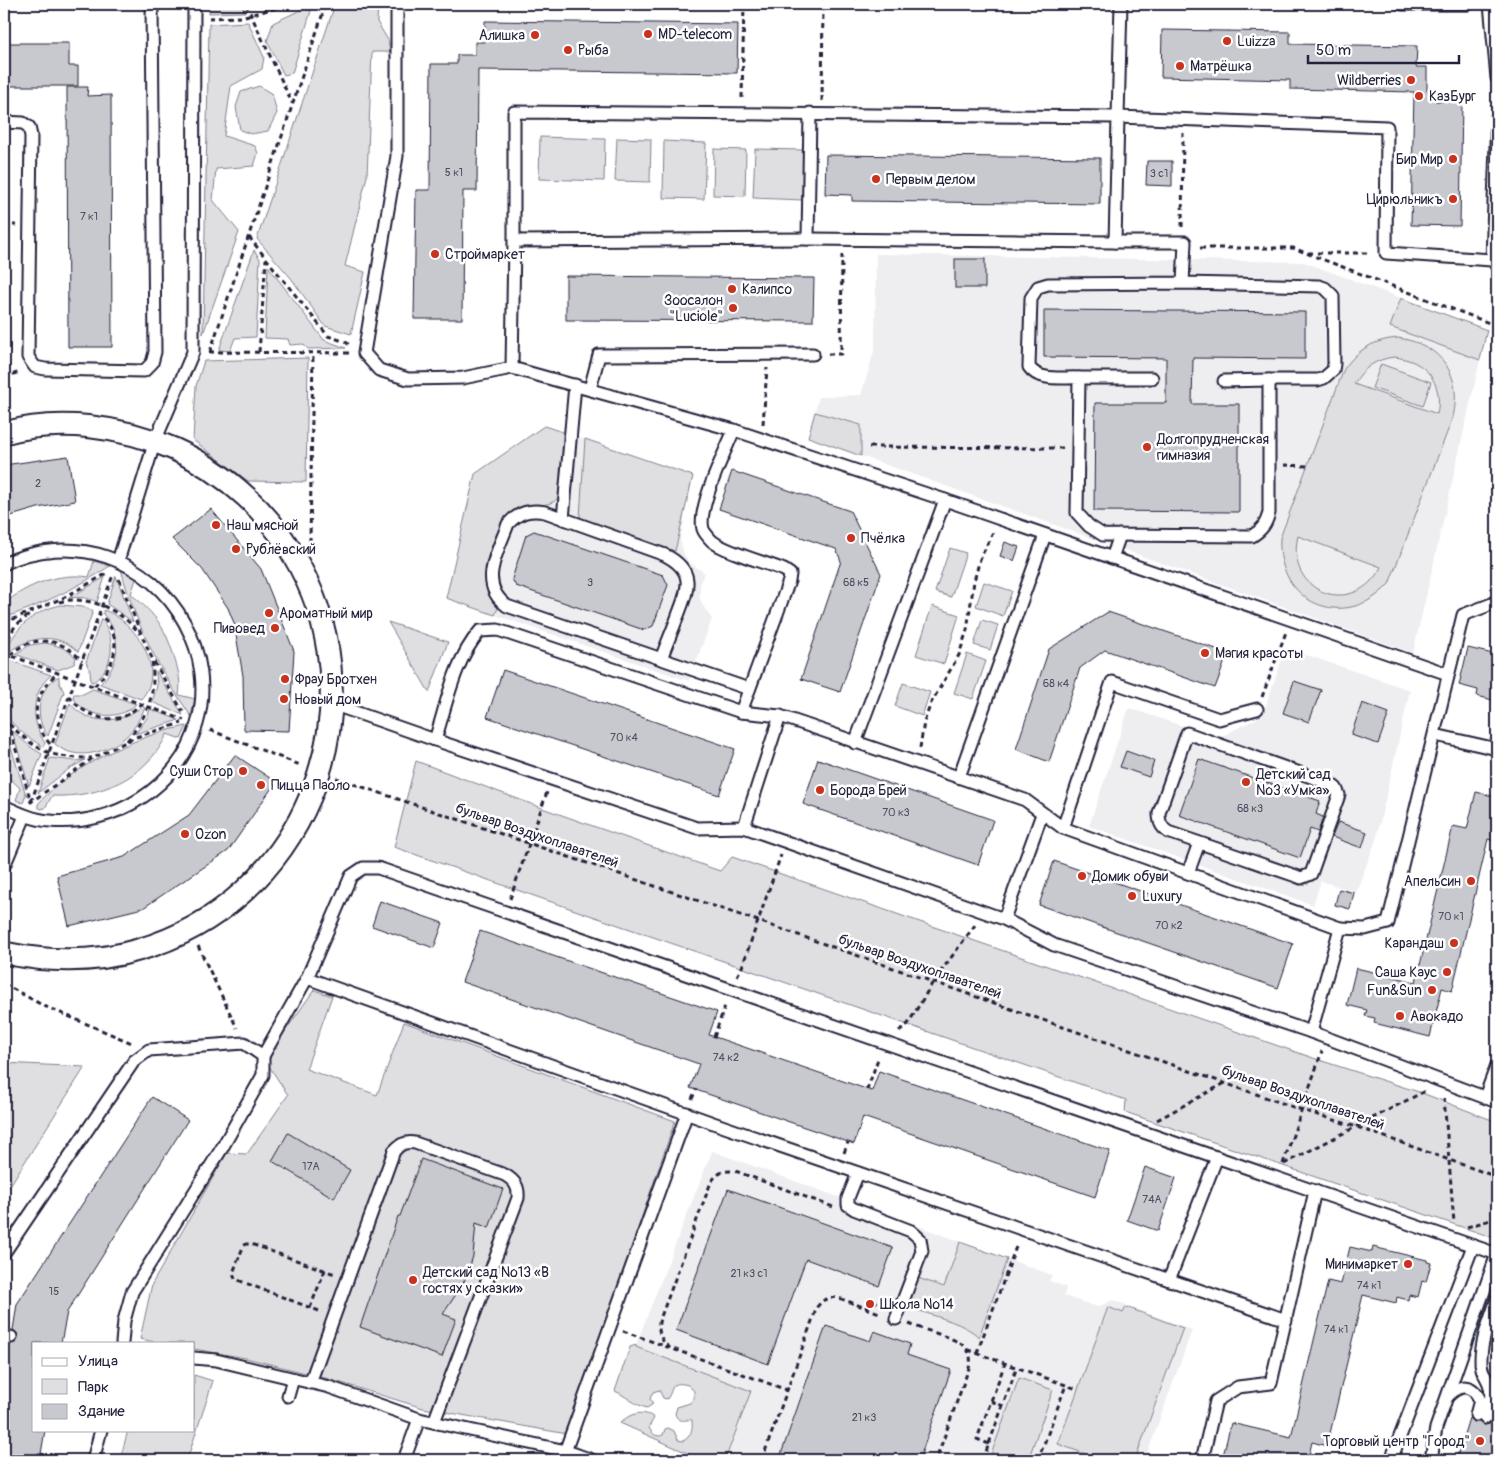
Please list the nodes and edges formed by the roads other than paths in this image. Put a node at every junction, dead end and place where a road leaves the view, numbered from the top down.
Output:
1 (152, 4) edge
2 (194, 4) edge
3 (397, 4) edge
4 (1121, 4) edge
5 (1402, 4) edge
6 (1468, 4) edge
7 (1490, 4) edge
8 (1497, 78) edge
9 (816, 113) junction
10 (1497, 115) edge
11 (1118, 117) junction
12 (4, 122) edge
13 (808, 239) junction
14 (514, 241) junction
15 (1115, 242) junction
16 (1495, 263) edge
17 (1182, 283) junction
18 (813, 354) road end
19 (512, 368) junction
20 (1079, 378) junction
21 (1152, 378) dead end
22 (1269, 380) junction
23 (1224, 381) dead end
24 (575, 385) junction
25 (590, 389) junction
26 (734, 430) junction
27 (4, 433) edge
28 (155, 441) junction
29 (945, 500) junction
30 (563, 519) junction
31 (1045, 535) junction
32 (1120, 535) junction
33 (1112, 558) junction
34 (4, 564) edge
35 (117, 564) junction
36 (1497, 602) edge
37 (661, 659) junction
38 (1448, 674) junction
39 (749, 689) junction
40 (332, 704) junction
41 (1257, 709) road end
42 (741, 712) junction
43 (780, 716) junction
44 (1435, 734) junction
45 (435, 740) junction
46 (855, 743) junction
47 (1497, 749) edge
48 (959, 777) junction
49 (4, 806) edge
50 (1042, 814) junction
51 (25, 816) junction
52 (744, 827) junction
53 (1063, 828) junction
54 (1199, 843) junction
55 (4, 866) edge
56 (1188, 873) junction
57 (1004, 919) junction
58 (1340, 928) junction
59 (4, 953) edge
60 (307, 978) junction
61 (1311, 1032) junction
62 (263, 1056) junction
63 (1497, 1065) edge
64 (1485, 1097) junction
65 (1497, 1102) edge
66 (687, 1114) junction
67 (1218, 1157) junction
68 (858, 1173) junction
69 (1315, 1191) junction
70 (1473, 1246) junction
71 (4, 1253) edge
72 (1497, 1254) edge
73 (1169, 1280) junction
74 (1497, 1299) edge
75 (896, 1319) road end
76 (1286, 1320) junction
77 (122, 1342) edge
78 (195, 1358) edge
79 (293, 1379) junction
80 (310, 1383) junction
81 (288, 1396) dead end
82 (1446, 1397) junction
83 (419, 1419) junction
84 (434, 1422) junction
85 (100, 1432) edge
86 (564, 1455) edge
87 (93, 1460) edge
88 (404, 1460) edge
89 (592, 1460) edge
90 (1202, 1460) edge
91 (1391, 1460) edge
92 (1431, 1460) edge

1 - 12 lane
2 - 28 lane
3 - 19 lane
4 - 11 lane
5 - 6 lane
7 - 8 lane
9 - 11 lane
9 - 13 lane
9 - 14 lane
10 - 16 lane
11 - 15 lane
11 - 16 lane
13 - 14 lane
13 - 15 lane
14 - 19 lane
15 - 17 lane
17 - 20 lane
17 - 22 lane
18 - 25 lane
19 - 24 lane
20 - 21 lane
20 - 32 lane
22 - 23 lane
22 - 32 lane
24 - 25 lane
24 - 30 lane
25 - 26 lane
26 - 29 lane
26 - 39 lane
27 - 28 street
28 - 35 lane
28 - 40 street
29 - 31 lane
29 - 46 lane
30 - 37 lane
30 - 37 lane
31 - 33 lane
31 - 48 lane
32 - 33 lane
33 - 38 lane
34 - 35 lane
35 - 51 lane
36 - 38 lane
37 - 39 lane
38 - 44 lane
39 - 42 lane
40 - 45 lane
40 - 59 street
41 - 53 lane
42 - 43 lane
42 - 45 lane
43 - 46 lane
43 - 52 lane
44 - 47 lane
44 - 58 lane
45 - 52 lane
46 - 48 lane
48 - 50 lane
49 - 51 lane
50 - 53 lane
50 - 57 lane
51 - 55 lane
52 - 57 lane
53 - 56 lane
54 - 54 lane
54 - 56 lane
56 - 58 lane
57 - 61 lane
58 - 61 lane
60 - 62 lane
60 - 66 lane
60 - 67 lane
61 - 64 lane
62 - 71 lane
62 - 77 lane
63 - 64 lane
64 - 65 lane
66 - 68 lane
66 - 86 lane
67 - 69 lane
67 - 73 lane
68 - 73 lane
68 - 75 lane
69 - 70 lane
69 - 76 lane
70 - 72 lane
70 - 91 lane
72 - 82 lane
73 - 76 lane
74 - 82 lane
76 - 90 lane
78 - 79 lane
79 - 80 lane
79 - 81 lane
80 - 83 lane
80 - 84 lane
82 - 92 lane
83 - 84 lane
83 - 88 lane
84 - 86 lane
85 - 87 lane
86 - 89 lane

